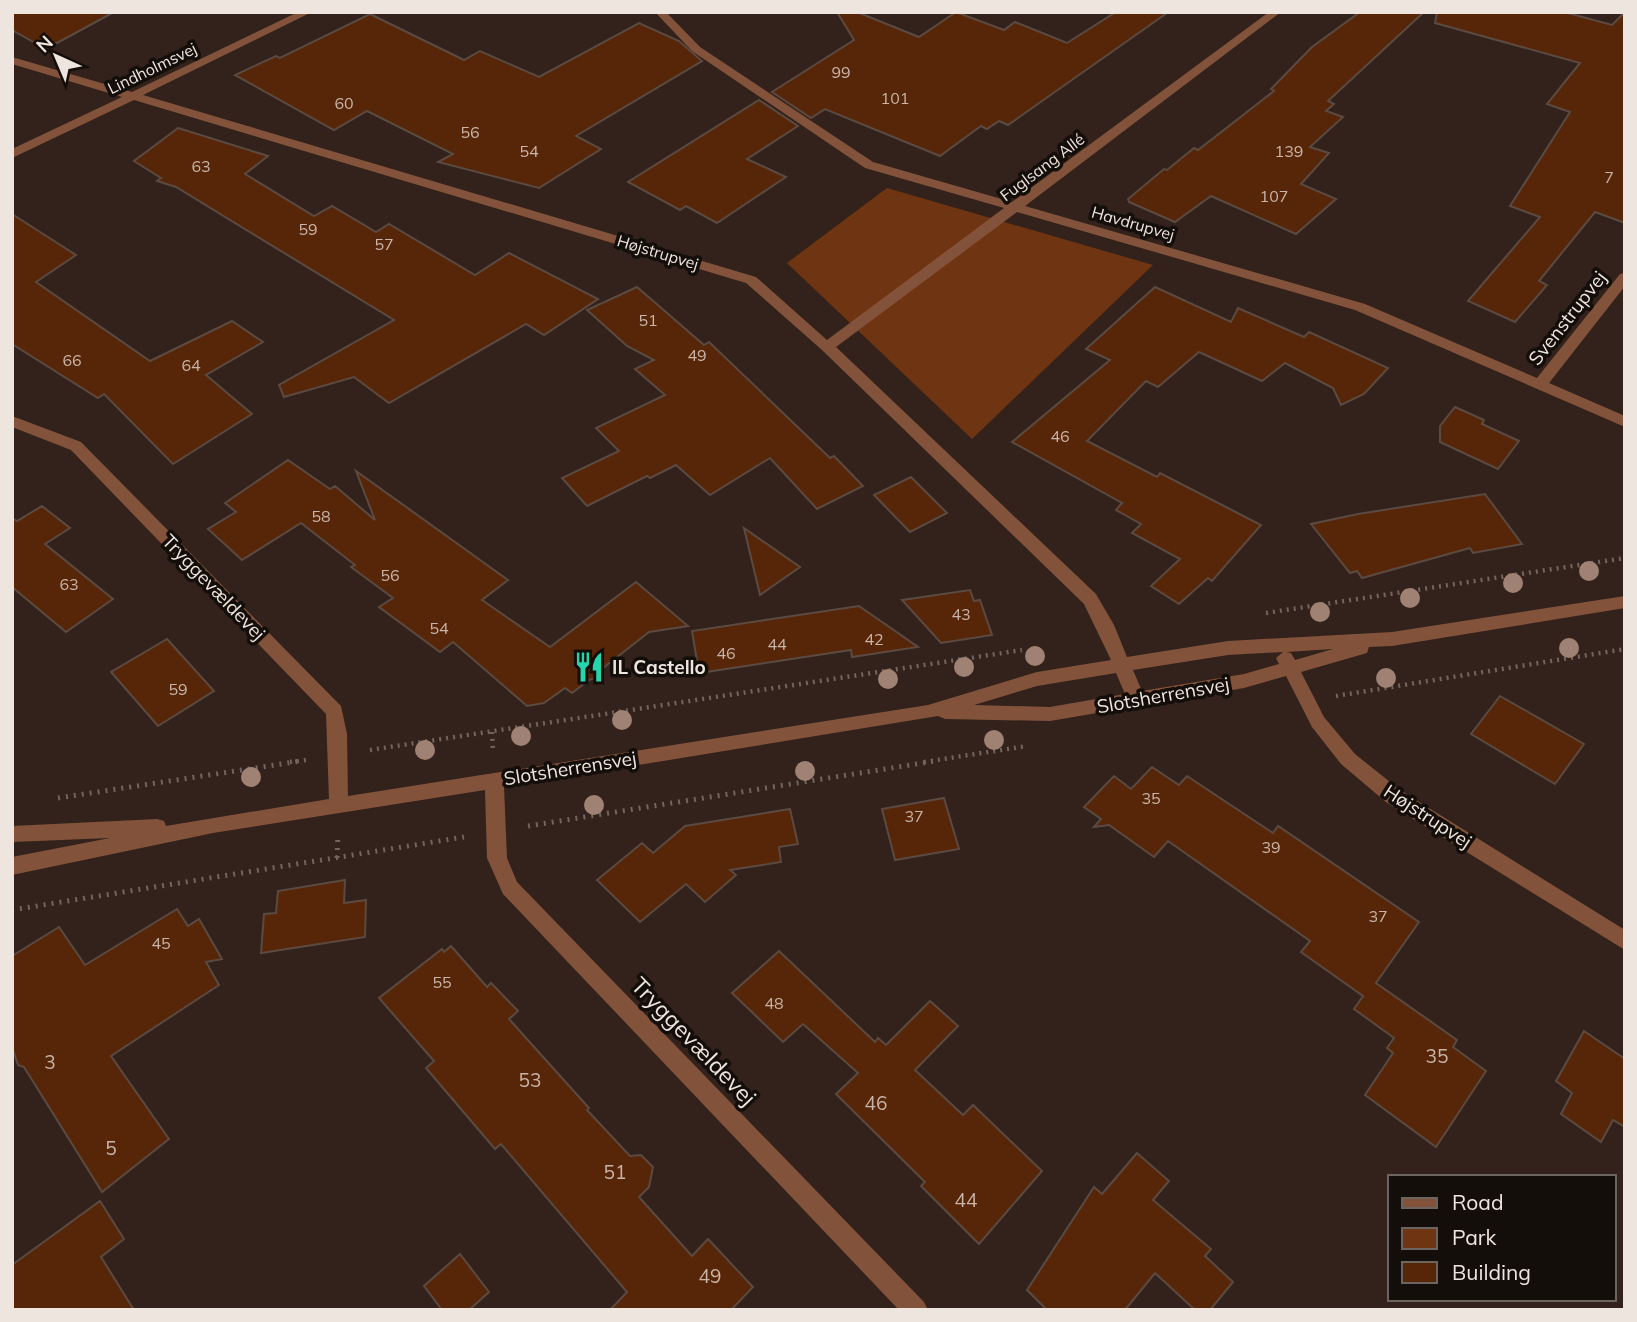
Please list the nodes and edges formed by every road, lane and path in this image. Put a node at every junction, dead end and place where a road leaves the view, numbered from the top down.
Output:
1 (307, 12) edge
2 (660, 12) edge
3 (1276, 12) edge
4 (12, 60) edge
5 (132, 94) junction
6 (12, 154) edge
7 (1016, 208) junction
8 (1625, 277) edge
9 (827, 347) junction
10 (1540, 384) junction
11 (12, 421) edge
12 (1625, 422) edge
13 (1625, 558) edge
14 (1625, 602) edge
15 (1261, 614) dead end
16 (1392, 639) junction
17 (1278, 645) junction
18 (1027, 649) dead end
19 (1625, 649) edge
20 (1122, 665) junction
21 (1290, 668) junction
22 (1136, 699) junction
23 (1307, 701) junction
24 (928, 712) junction
25 (1037, 744) dead end
26 (338, 755) junction
27 (494, 780) junction
28 (53, 799) dead end
29 (339, 805) junction
30 (213, 825) junction
31 (496, 832) junction
32 (12, 834) edge
33 (12, 866) edge
34 (12, 910) edge
35 (1625, 941) edge
36 (916, 1310) edge

1 - 5 street, Lindholmsvej
2 - 7 street, Havdrupvej
3 - 7 street, Fuglsang Allé
4 - 5 street, Højstrupvej
5 - 6 street, Lindholmsvej
5 - 9 street, Højstrupvej
7 - 9 street, Fuglsang Allé
7 - 10 street, Havdrupvej
8 - 10 street, Svenstrupvej
9 - 20 street, Højstrupvej
10 - 12 street, Havdrupvej
11 - 26 street, Tryggevældevej
13 - 15 path
14 - 16 street, Slotsherrensvej
16 - 17 street, Slotsherrensvej
16 - 21 street, Slotsherrensvej
17 - 20 street, Slotsherrensvej
17 - 21 street, Højstrupvej
18 - 26 path
19 - 23 path
20 - 22 street, Højstrupvej
20 - 24 street, Slotsherrensvej
21 - 22 street, Slotsherrensvej
21 - 23 street, Højstrupvej
22 - 24 street, Slotsherrensvej
23 - 35 street, Højstrupvej
24 - 27 street, Slotsherrensvej
25 - 31 path
26 - 28 path
26 - 29 street, Tryggevældevej
27 - 29 street, Slotsherrensvej
27 - 31 street, Tryggevældevej
29 - 30 street, Slotsherrensvej
30 - 32 street, Slotsherrensvej
30 - 33 street, Slotsherrensvej
31 - 34 path
31 - 36 street, Tryggevældevej

